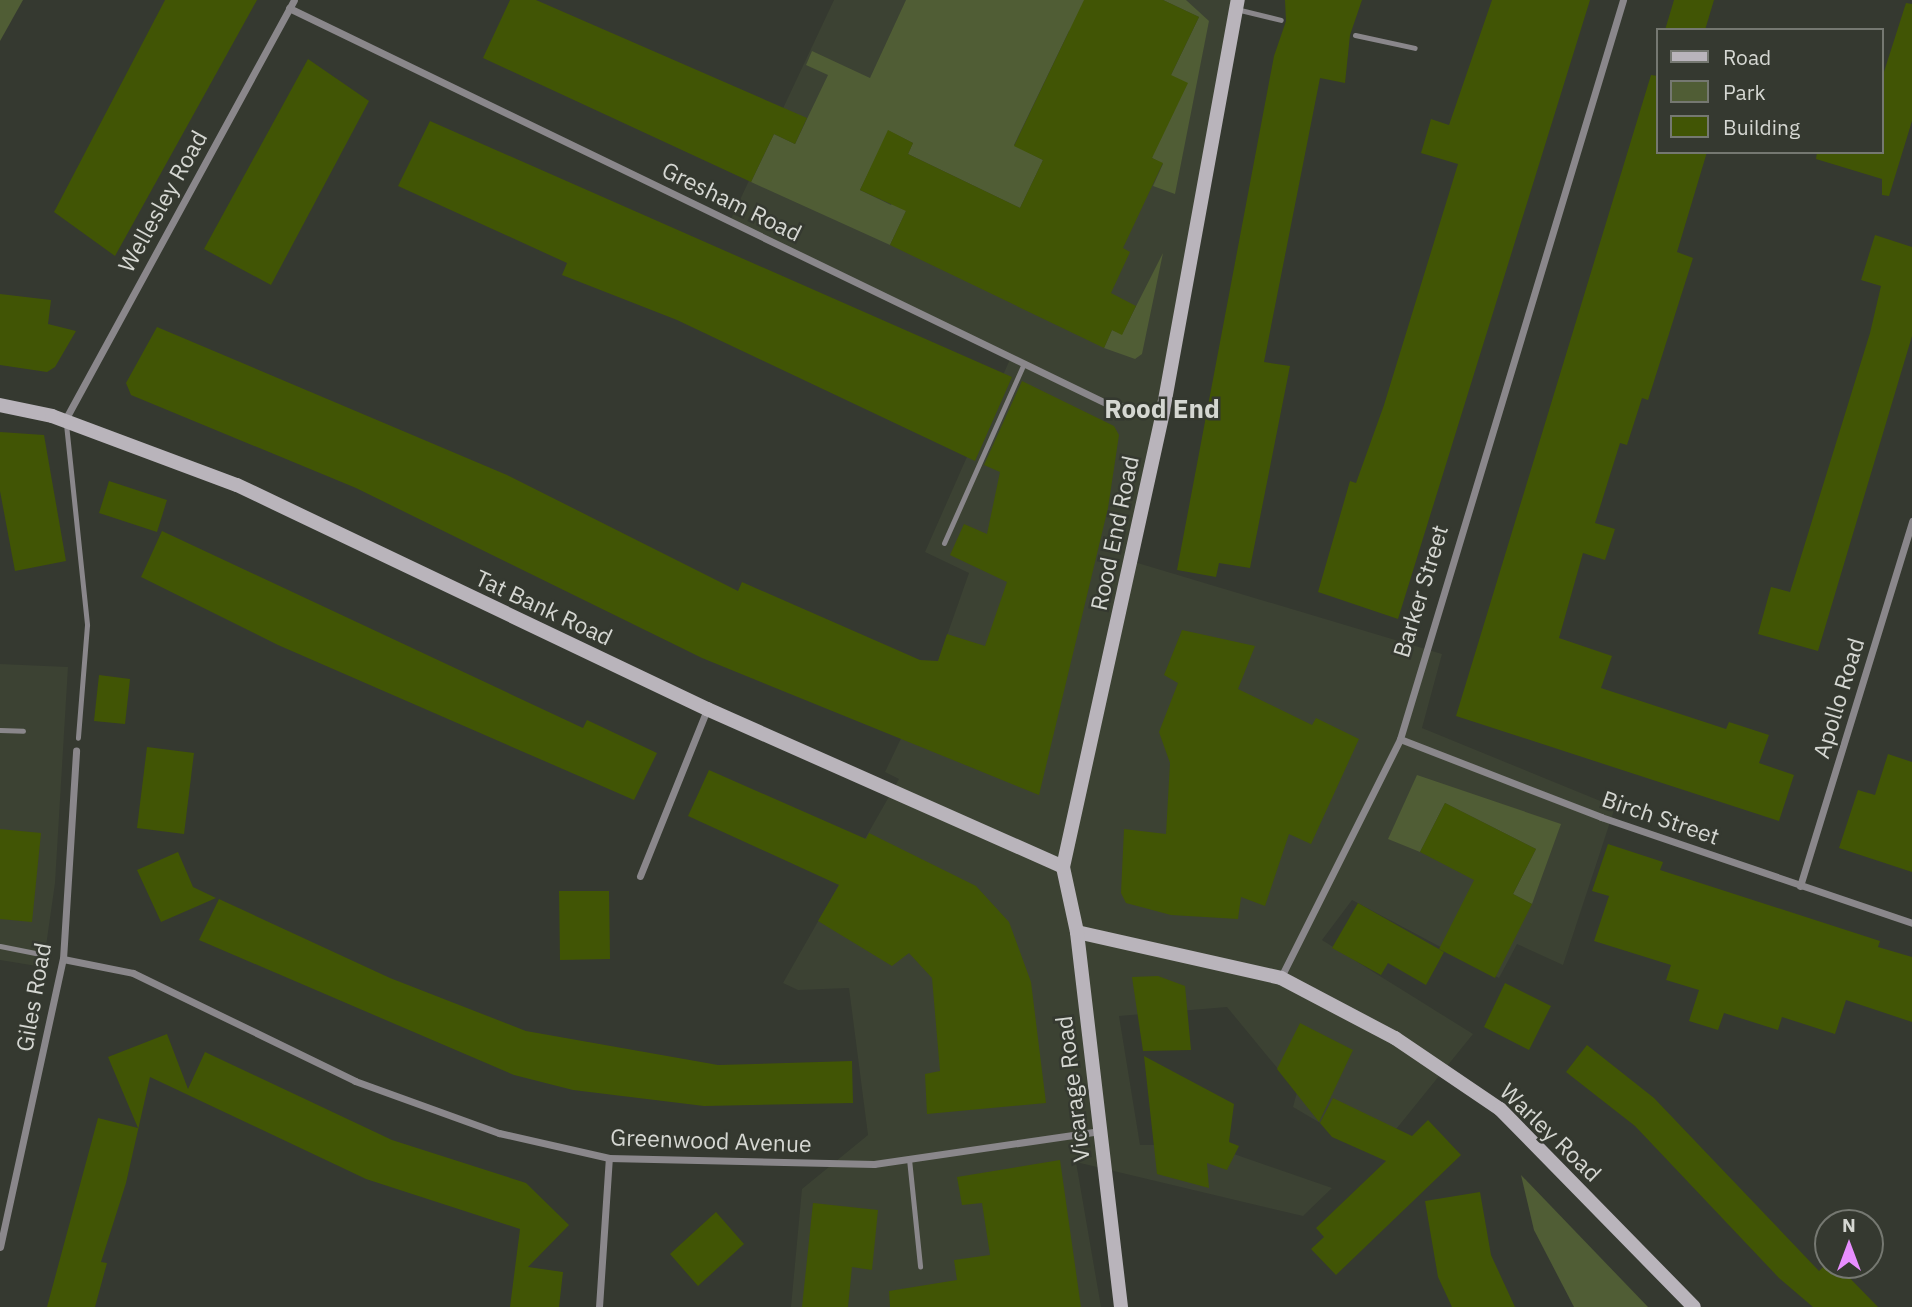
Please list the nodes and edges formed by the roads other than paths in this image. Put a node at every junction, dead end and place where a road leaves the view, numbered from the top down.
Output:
1 (294, 0) edge
2 (1623, 0) edge
3 (1237, 5) edge
4 (289, 8) junction
5 (1281, 20) dead end
6 (1355, 34) dead end
7 (1415, 48) dead end
8 (1024, 363) junction
9 (0, 405) edge
10 (1163, 411) junction
11 (65, 420) junction
12 (1912, 521) edge
13 (944, 543) dead end
14 (707, 709) junction
15 (0, 730) edge
16 (23, 731) dead end
17 (78, 738) dead end
18 (1400, 739) junction
19 (75, 750) dead end
20 (1063, 867) junction
21 (640, 876) dead end
22 (1800, 886) junction
23 (1912, 923) edge
24 (1077, 932) junction
25 (0, 946) edge
26 (40, 954) dead end
27 (63, 959) junction
28 (1281, 978) junction
29 (1099, 1132) junction
30 (609, 1158) junction
31 (909, 1159) junction
32 (0, 1247) edge
33 (920, 1266) dead end
34 (599, 1307) edge
35 (1121, 1307) edge
36 (1694, 1307) edge

1 - 4 street, Wellesley Road
2 - 18 street, Barker Street
3 - 5 lane
3 - 10 street, Rood End Road
4 - 8 street, Gresham Road
4 - 11 street, Wellesley Road
6 - 7 lane
8 - 10 street, Gresham Road
8 - 13 lane
9 - 11 street, Tat Bank Road
10 - 20 street, Rood End Road
11 - 14 street, Tat Bank Road
11 - 17 lane
12 - 22 street, Apollo Road
14 - 20 street, Tat Bank Road
14 - 21 street
15 - 16 lane
18 - 22 street, Birch Street
18 - 28 street, Barker Street
19 - 27 street, Giles Road
20 - 24 street, Vicarage Road
22 - 23 street, Birch Street
24 - 28 street
24 - 29 street, Vicarage Road
25 - 26 lane
27 - 30 street, Greenwood Avenue
27 - 32 street, Giles Road
28 - 36 street, Warley Road
29 - 31 street, Greenwood Avenue
29 - 35 street, Vicarage Road
30 - 31 street, Greenwood Avenue
30 - 34 street
31 - 33 lane

